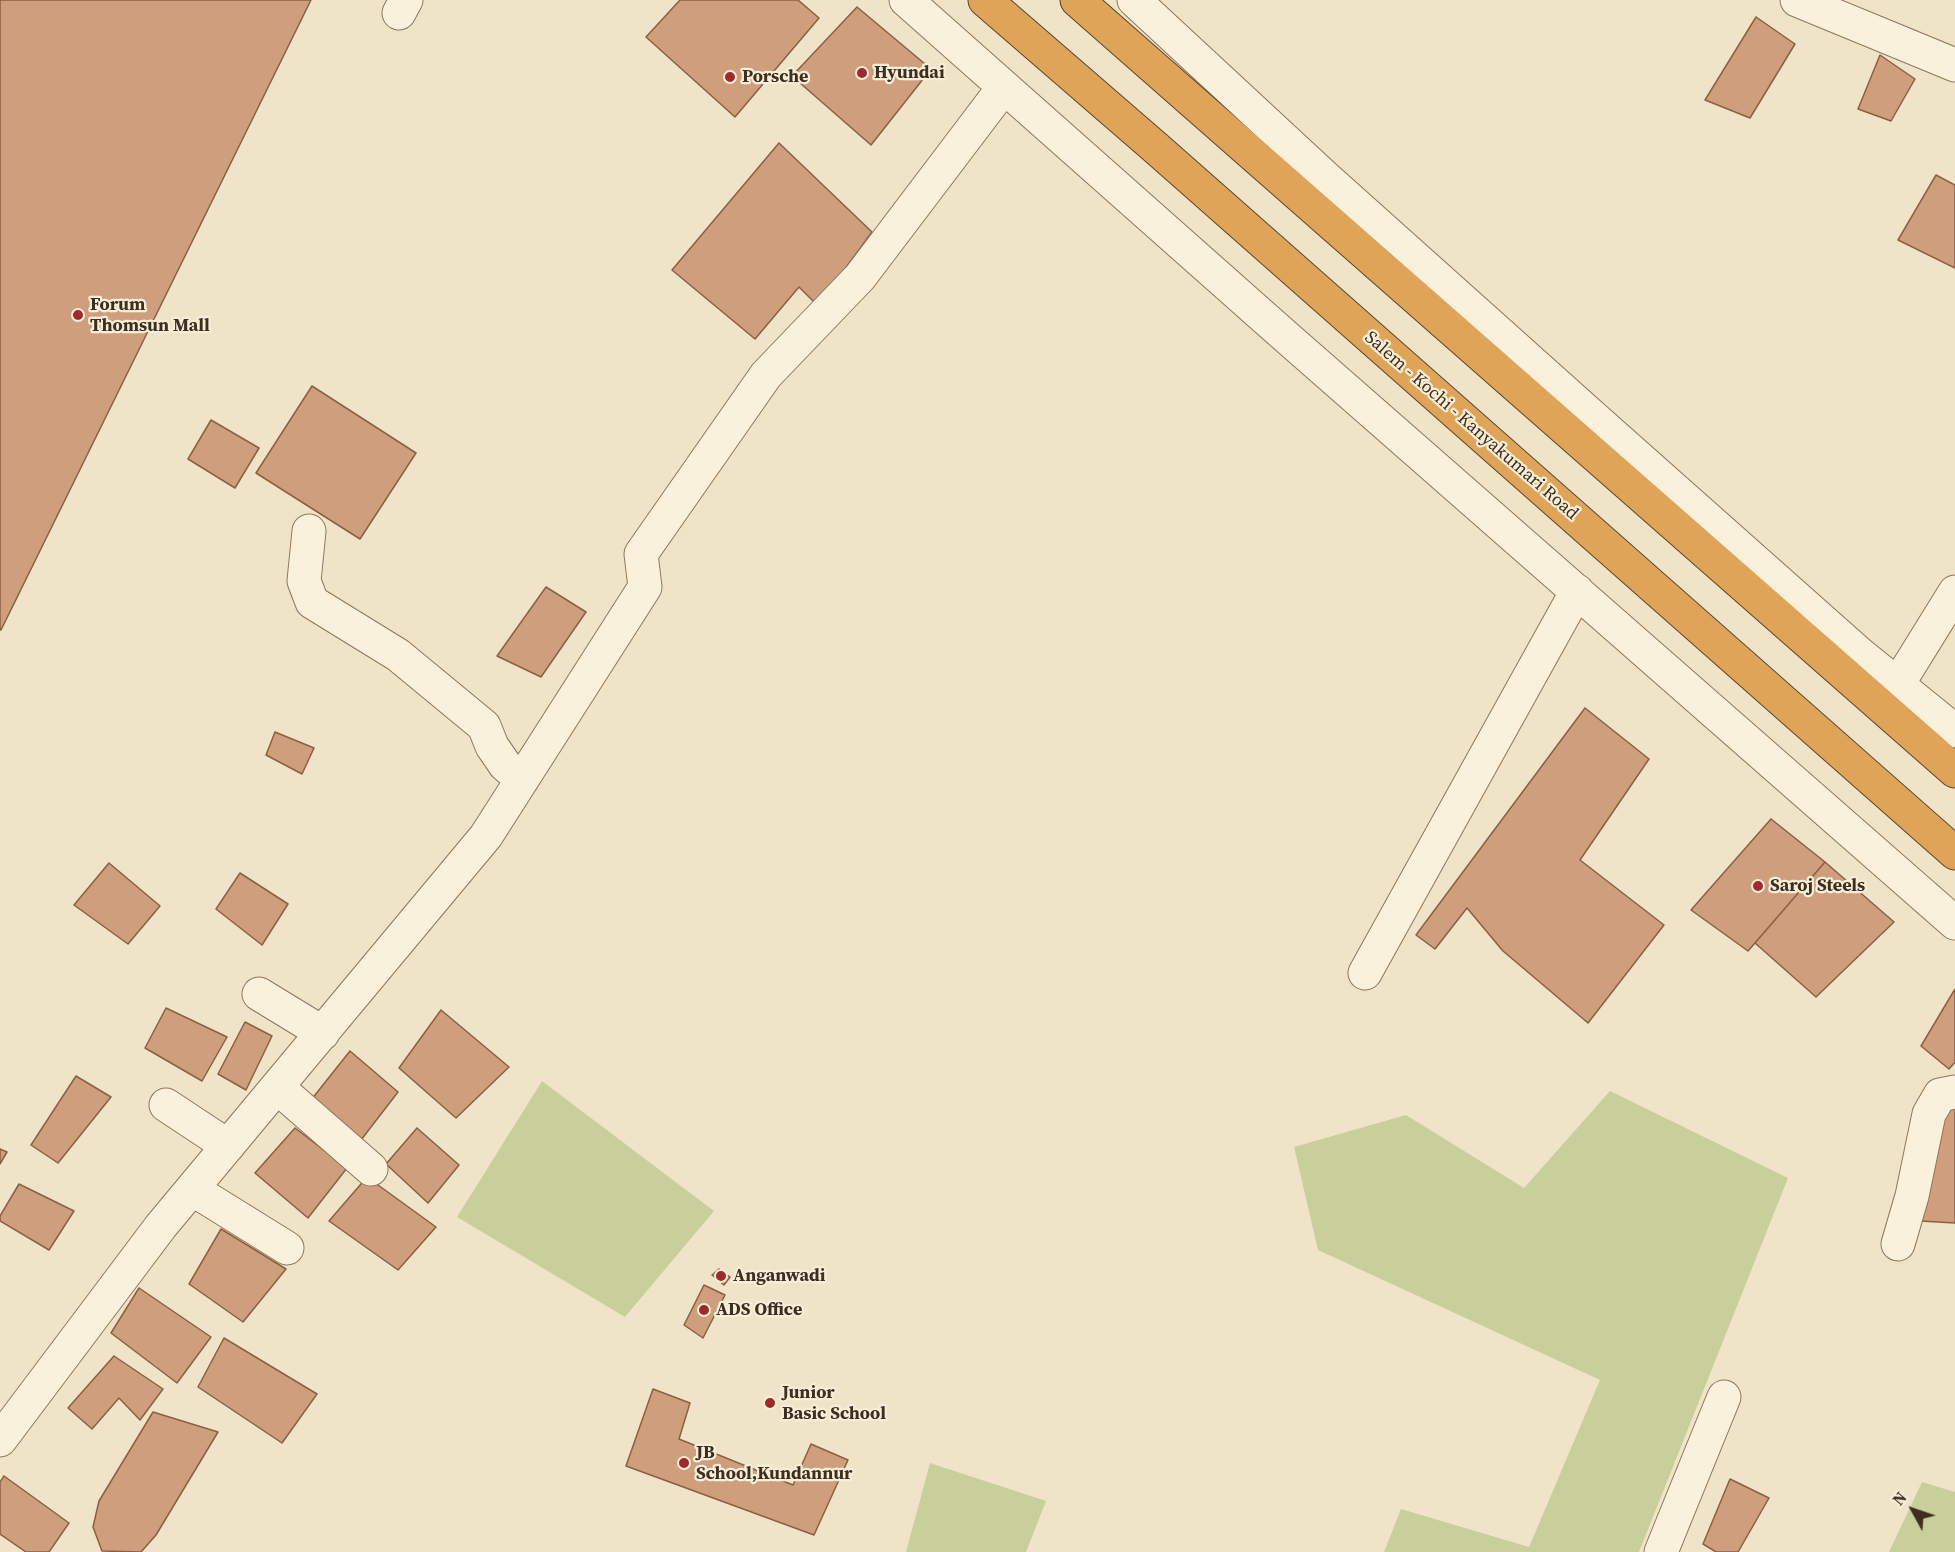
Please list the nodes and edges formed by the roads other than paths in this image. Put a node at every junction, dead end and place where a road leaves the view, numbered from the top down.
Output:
1 (906, 0) edge
2 (986, 0) edge
3 (1077, 0) edge
4 (1134, 0) edge
5 (1797, 0) edge
6 (1955, 65) edge
7 (1004, 87) junction
8 (309, 531) dead end
9 (1577, 591) junction
10 (1955, 592) edge
11 (1898, 684) junction
12 (1955, 731) edge
13 (1955, 771) edge
14 (522, 780) junction
15 (1955, 853) edge
16 (1955, 923) edge
17 (1365, 973) dead end
18 (259, 994) dead end
19 (323, 1033) junction
20 (278, 1087) junction
21 (1955, 1092) edge
22 (166, 1105) dead end
23 (228, 1146) junction
24 (371, 1169) dead end
25 (192, 1189) junction
26 (1898, 1244) dead end
27 (287, 1248) dead end
28 (1724, 1397) dead end
29 (0, 1440) edge
30 (1661, 1552) edge

1 - 7 street
2 - 15 highway, Salem - Kochi - Kanyakumari Road
3 - 13 highway
4 - 11 street
5 - 6 street
7 - 9 street
7 - 14 street
8 - 14 street
9 - 16 street
9 - 17 street
10 - 11 street
11 - 12 street
14 - 19 street
18 - 19 street
19 - 20 street
20 - 23 street
20 - 24 street
21 - 26 street
22 - 23 street
23 - 25 street
25 - 27 street
25 - 29 street
28 - 30 street

